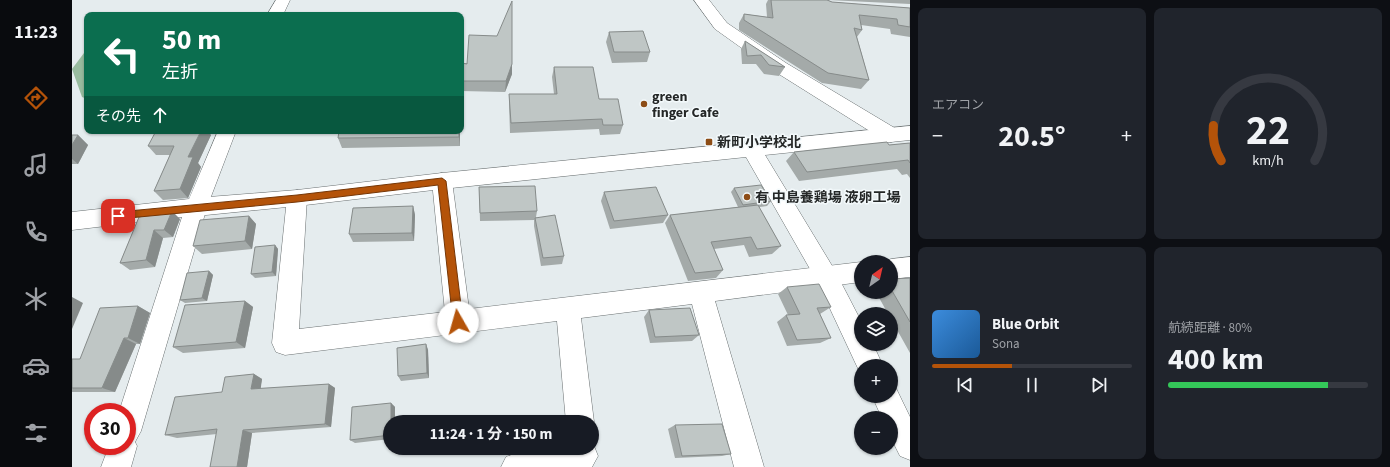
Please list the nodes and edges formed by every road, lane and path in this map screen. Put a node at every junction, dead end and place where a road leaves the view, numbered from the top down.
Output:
1 (283, 0) edge
2 (701, 0) edge
3 (277, 12) edge
4 (226, 134) edge
5 (900, 134) edge
6 (752, 150) junction
7 (442, 181) junction
8 (297, 198) junction
9 (196, 207) junction
10 (72, 221) edge
11 (910, 267) edge
12 (898, 268) edge
13 (854, 273) edge
14 (826, 276) junction
15 (701, 293) junction
16 (568, 309) junction
17 (458, 322) junction
18 (867, 359) edge
19 (136, 403) edge
20 (888, 403) edge
21 (579, 415) edge
22 (910, 446) edge
23 (119, 455) edge
24 (584, 457) edge
25 (116, 467) edge
26 (516, 467) edge
27 (749, 467) edge

1 - 3 street
2 - 5 street
4 - 9 street
5 - 6 street
6 - 7 street
6 - 14 street
7 - 8 street
7 - 17 street
8 - 9 street
8 - 17 street
9 - 10 street
9 - 19 street
11 - 12 street
13 - 14 street
14 - 15 street
14 - 18 street
15 - 16 street
15 - 27 street
16 - 17 street
16 - 21 street
20 - 22 street
23 - 25 street
24 - 26 street

